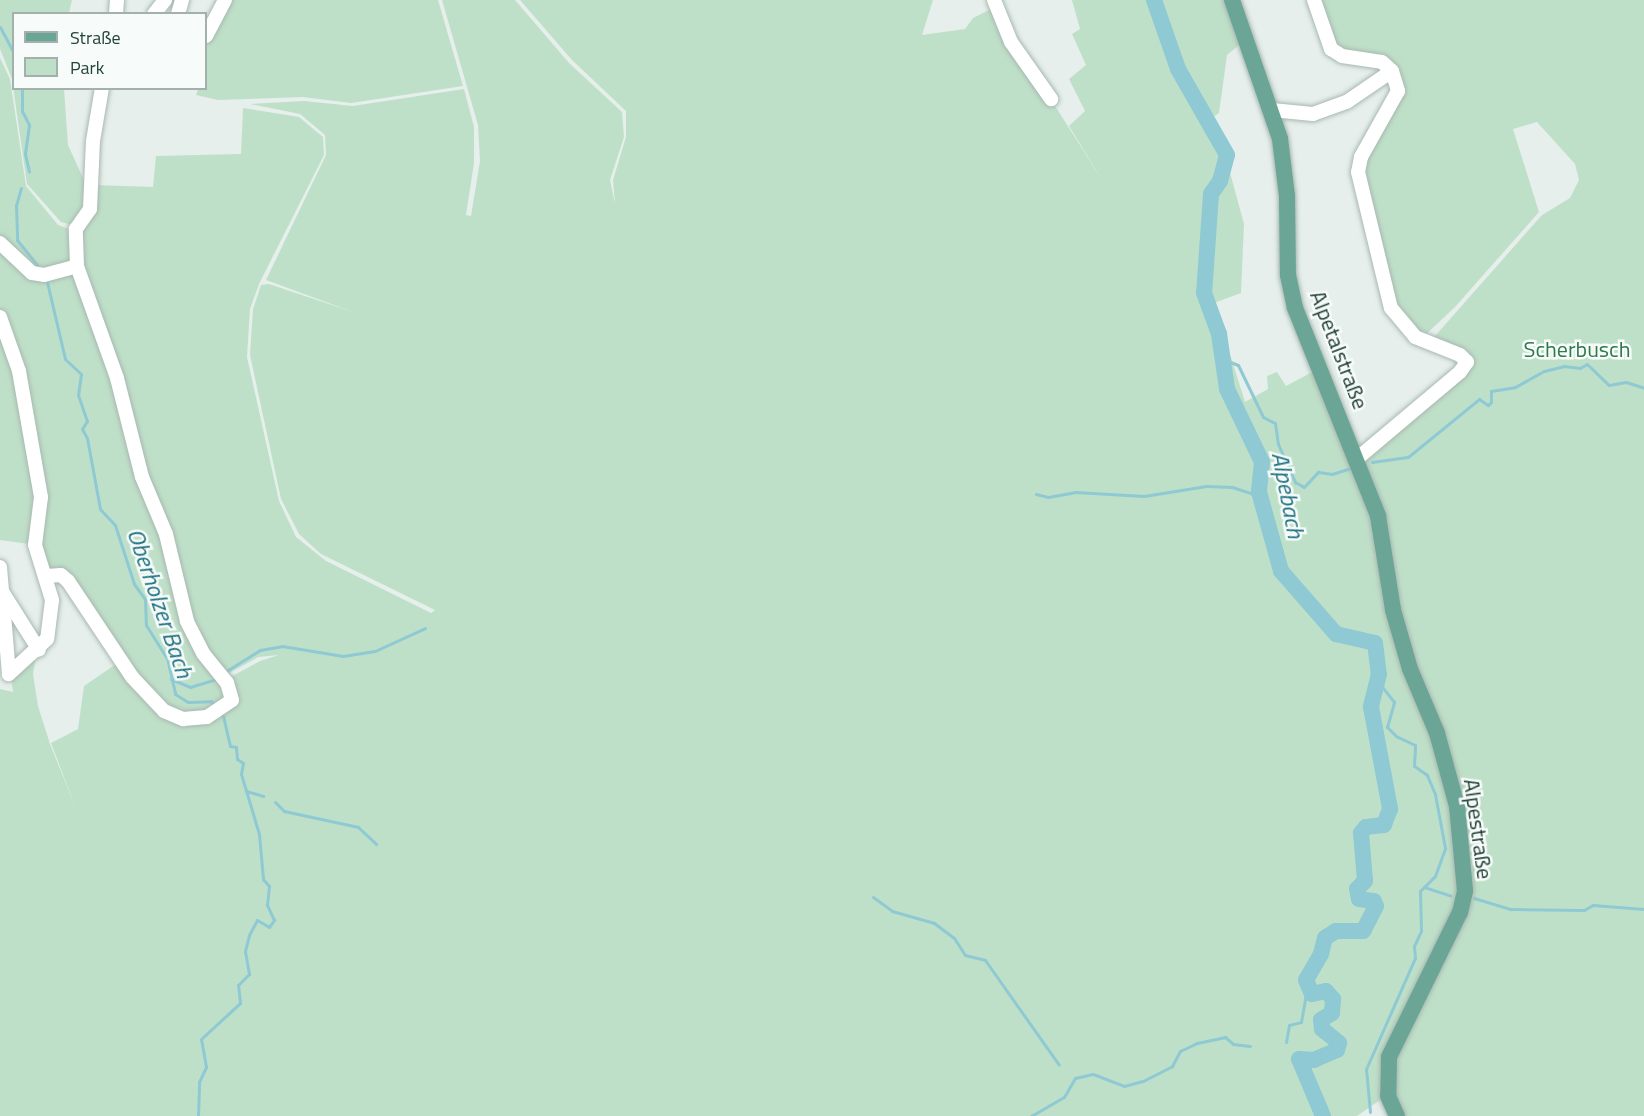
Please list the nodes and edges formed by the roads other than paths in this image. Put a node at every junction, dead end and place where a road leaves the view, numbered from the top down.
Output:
1 (165, 0) edge
2 (225, 0) edge
3 (994, 0) edge
4 (1232, 0) edge
5 (1314, 0) edge
6 (156, 12) edge
7 (207, 34) edge
8 (1392, 71) junction
9 (102, 90) edge
10 (1051, 99) dead end
11 (1272, 110) junction
12 (0, 243) edge
13 (77, 266) junction
14 (0, 317) edge
15 (1358, 458) junction
16 (0, 567) edge
17 (50, 575) junction
18 (3, 593) junction
19 (1393, 610) joint
20 (39, 650) junction
21 (1397, 1116) edge

1 - 6 street
2 - 7 street
3 - 10 street
4 - 11 main road, Alpetalstraße
5 - 8 street
8 - 11 street
8 - 15 street
9 - 13 street
11 - 15 main road, Alpetalstraße
12 - 13 street
13 - 17 street
14 - 17 street
15 - 19 main road, Alpetalstraße
16 - 18 street
17 - 20 street
18 - 20 street
18 - 20 street
19 - 21 main road, Alpestraße

